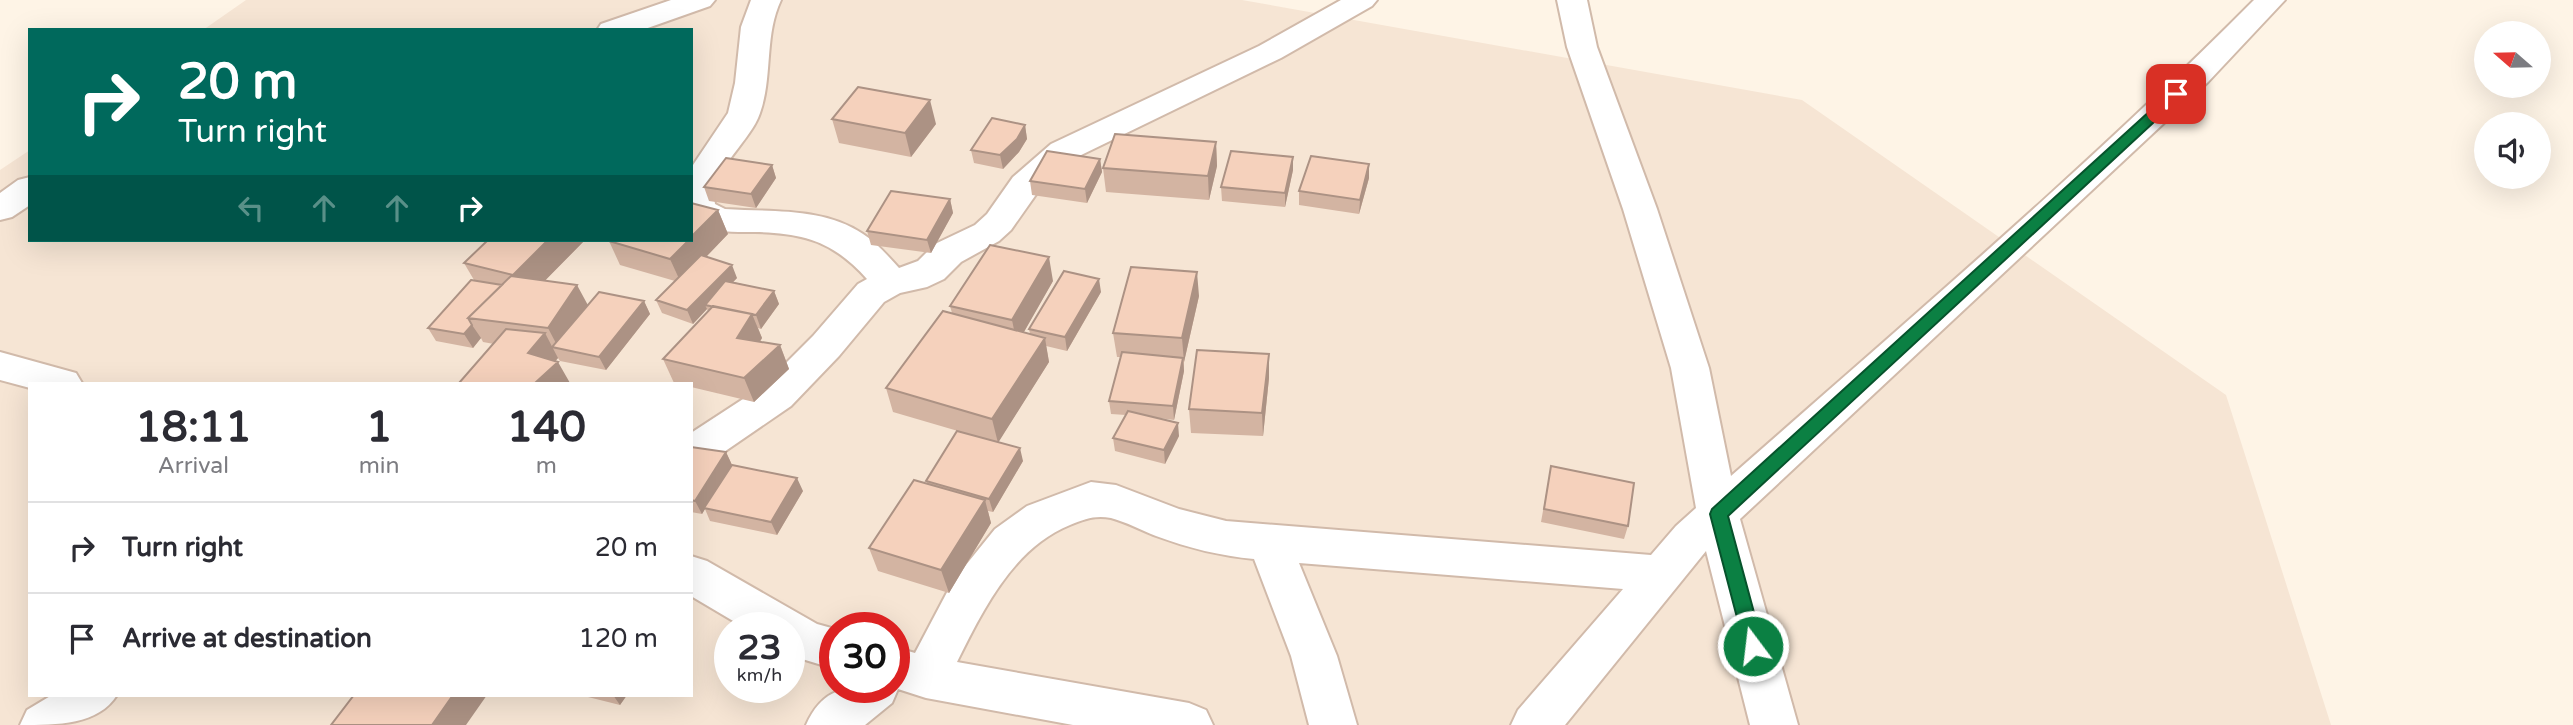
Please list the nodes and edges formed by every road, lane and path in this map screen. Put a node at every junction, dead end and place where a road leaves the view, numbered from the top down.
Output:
1 (700, 0) edge
2 (766, 0) edge
3 (1363, 0) edge
4 (1572, 0) edge
5 (2270, 0) edge
6 (618, 28) edge
7 (28, 189) edge
8 (0, 209) edge
9 (891, 282) junction
10 (0, 366) edge
11 (58, 382) edge
12 (693, 453) edge
13 (1718, 514) junction
14 (1270, 542) junction
15 (1664, 574) junction
16 (693, 575) edge
17 (756, 612) edge
18 (910, 660) edge
19 (910, 676) edge
20 (90, 697) edge
21 (859, 703) edge
22 (44, 725) edge
23 (830, 725) edge
24 (1189, 725) edge
25 (1333, 725) edge
26 (1535, 725) edge
27 (1774, 725) edge

1 - 6 street
2 - 9 street
3 - 9 street
4 - 13 street
5 - 13 street
7 - 8 street
9 - 12 street
10 - 11 street
13 - 15 street
13 - 27 street
14 - 15 street
14 - 18 street
14 - 25 street
15 - 26 street
16 - 17 street
19 - 24 street
20 - 22 street
21 - 23 street

